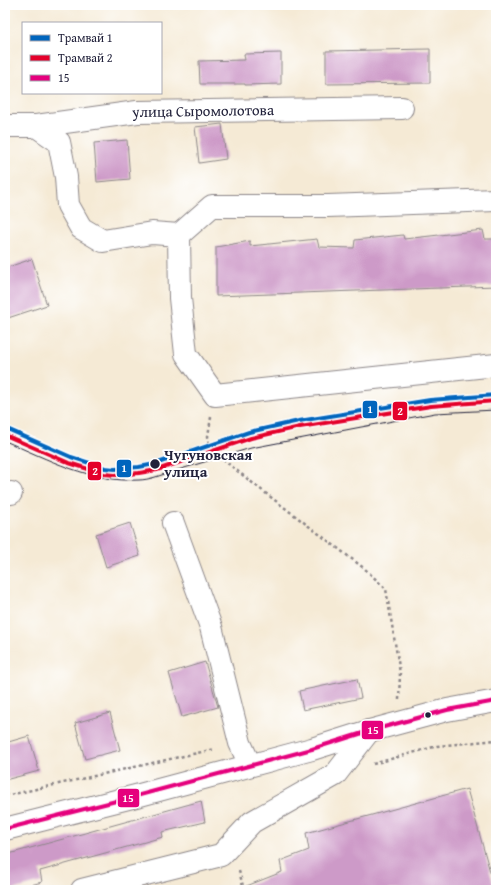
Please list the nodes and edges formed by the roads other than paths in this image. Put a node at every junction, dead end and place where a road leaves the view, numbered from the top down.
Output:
1 (402, 108) dead end
2 (5, 126) edge
3 (36, 126) junction
4 (496, 200) edge
5 (179, 235) junction
6 (496, 365) edge
7 (174, 523) dead end
8 (496, 701) edge
9 (369, 730) junction
10 (250, 765) junction
11 (5, 829) edge
12 (82, 890) edge

1 - 3 main road, улица Сыромолотова
2 - 3 main road, улица Сыромолотова
3 - 5 main road
4 - 5 main road
5 - 6 main road
7 - 10 main road
8 - 9 main road
9 - 10 main road
9 - 12 main road
10 - 11 main road

